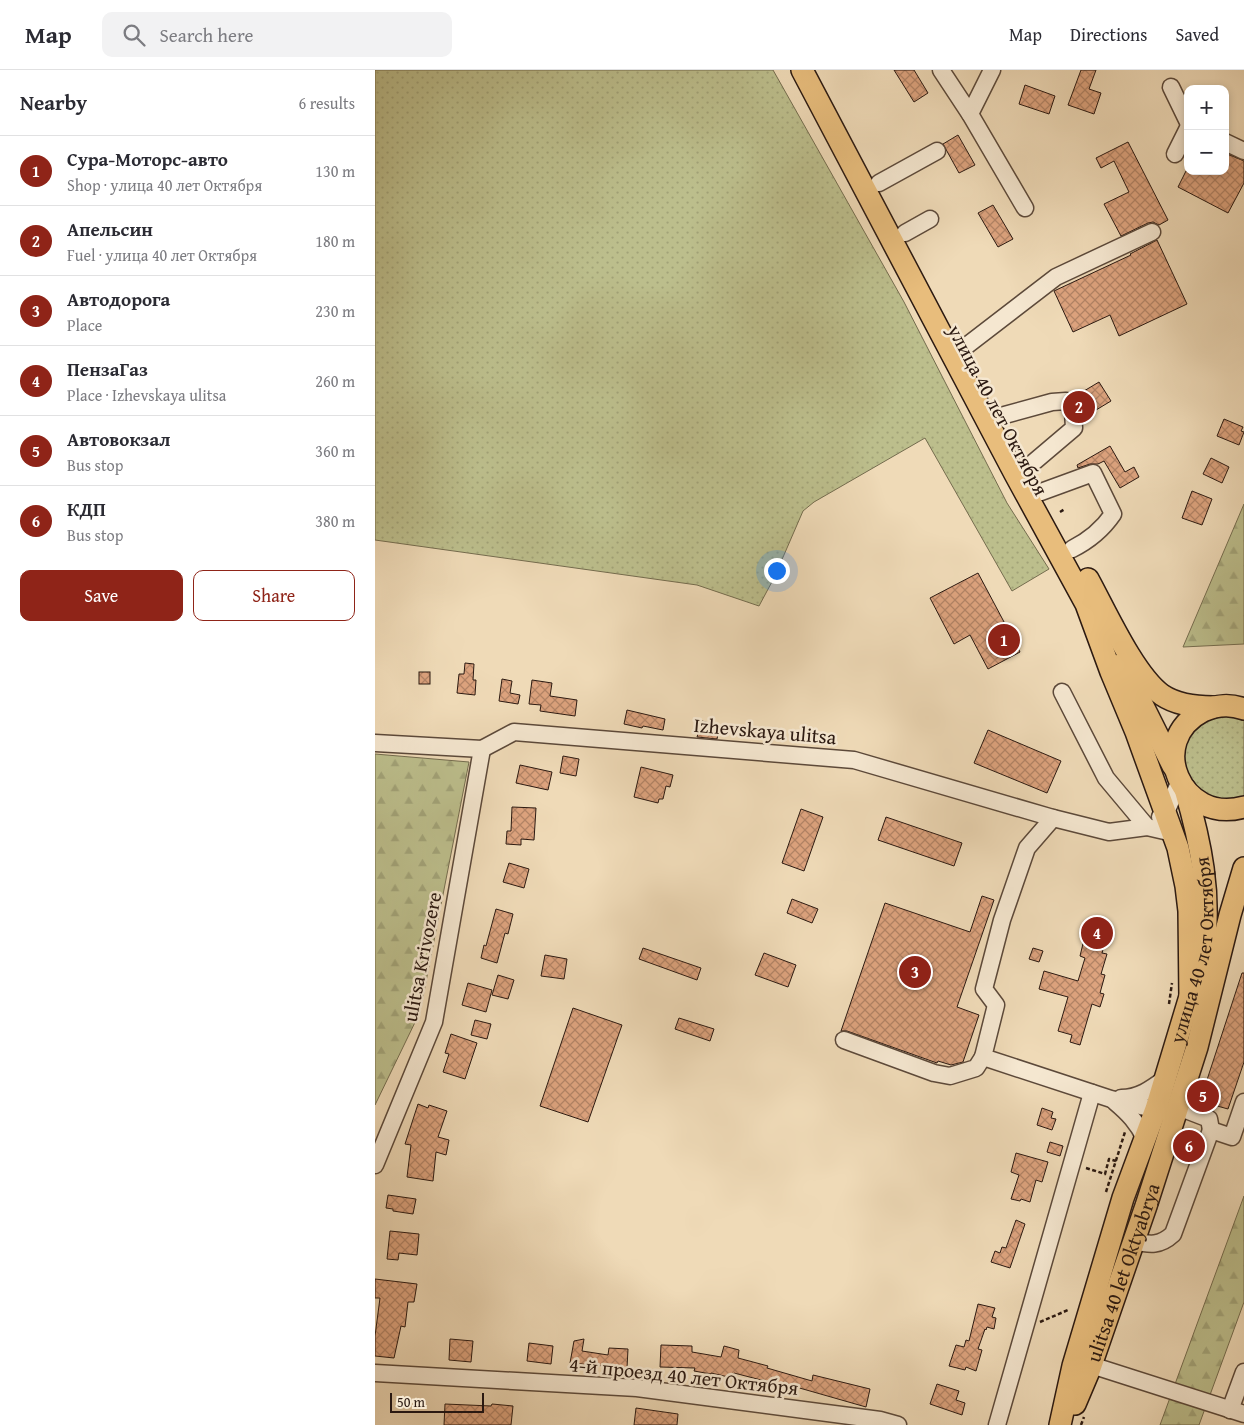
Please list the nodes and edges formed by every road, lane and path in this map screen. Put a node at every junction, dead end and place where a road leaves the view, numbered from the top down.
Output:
1 (802, 70) edge
2 (818, 70) edge
3 (941, 70) edge
4 (993, 70) edge
5 (1171, 87) dead end
6 (970, 114) junction
7 (1184, 114) edge
8 (1187, 130) edge
9 (1229, 144) edge
10 (937, 151) dead end
11 (1244, 151) edge
12 (1175, 154) dead end
13 (879, 183) junction
14 (1025, 208) dead end
15 (930, 219) dead end
16 (1152, 232) dead end
17 (905, 233) junction
18 (965, 347) junction
19 (1001, 416) junction
20 (1027, 467) junction
21 (1041, 492) junction
22 (1065, 509) dead end
23 (1060, 512) dead end
24 (1072, 549) junction
25 (1086, 604) junction
26 (1062, 692) dead end
27 (1233, 707) edge
28 (375, 743) edge
29 (482, 749) junction
30 (1180, 781) junction
31 (1244, 807) edge
32 (1166, 812) junction
33 (1053, 818) junction
34 (1147, 827) junction
35 (1173, 833) junction
36 (1244, 868) edge
37 (1244, 916) edge
38 (1172, 982) dead end
39 (1199, 1000) junction
40 (1169, 1004) dead end
41 (844, 1040) dead end
42 (983, 1057) junction
43 (1166, 1078) junction
44 (1092, 1093) junction
45 (1111, 1099) junction
46 (1244, 1102) edge
47 (1170, 1110) junction
48 (1211, 1130) junction
49 (1135, 1134) junction
50 (1116, 1161) junction
51 (1072, 1164) junction
52 (375, 1165) edge
53 (1106, 1192) dead end
54 (1134, 1241) junction
55 (1068, 1310) dead end
56 (1025, 1328) junction
57 (1091, 1365) junction
58 (1244, 1372) edge
59 (375, 1373) edge
60 (1237, 1412) edge
61 (898, 1425) edge
62 (997, 1425) edge
63 (1060, 1425) edge
64 (1066, 1425) edge

1 - 25 main road, улица 40 лет Октября
2 - 13 main road, улица 40 лет Октября
3 - 6 street
4 - 6 street
5 - 7 street
6 - 14 street
8 - 12 street
9 - 11 street
10 - 13 street
13 - 17 main road, улица 40 лет Октября
15 - 17 street
16 - 18 street
17 - 18 main road, улица 40 лет Октября
18 - 19 main road, улица 40 лет Октября
19 - 20 main road, улица 40 лет Октября
19 - 20 street
20 - 21 main road, улица 40 лет Октября
21 - 24 main road, улица 40 лет Октября
21 - 24 street
22 - 23 path
24 - 27 main road, улица 40 лет Октября
25 - 30 main road
25 - 32 main road, улица 40 лет Октября
26 - 34 street
27 - 30 main road, улица 40 лет Октября
28 - 29 street
29 - 33 street, Izhevskaya ulitsa
29 - 52 street, ulitsa Krivozere
30 - 31 main road
30 - 32 street
30 - 39 main road, улица 40 лет Октября
32 - 34 street
32 - 35 main road, улица 40 лет Октября
33 - 34 street, Izhevskaya ulitsa
33 - 42 street
34 - 35 street, Izhevskaya ulitsa
35 - 39 main road, улица 40 лет Октября
36 - 39 main road, улица 40 лет Октября
37 - 39 main road, улица 40 лет Октября
38 - 40 path
39 - 43 main road, улица 40 лет Октября
39 - 47 main road, ulitsa 40 let Oktyabrya
41 - 42 street
42 - 44 street
43 - 45 street
43 - 47 main road, улица 40 лет Октября
44 - 45 street
44 - 51 street
45 - 47 street
45 - 49 street
46 - 48 street
47 - 48 street
47 - 49 main road
47 - 54 main road, ulitsa 40 let Oktyabrya
48 - 54 street
49 - 50 path
49 - 63 main road
50 - 51 path
50 - 53 path
51 - 56 street
54 - 57 main road, ulitsa 40 let Oktyabrya
55 - 56 path
56 - 62 street
57 - 60 street
57 - 64 main road, ulitsa 40 let Oktyabrya
58 - 60 street
59 - 61 street, 4-й проезд 40 лет Октября

